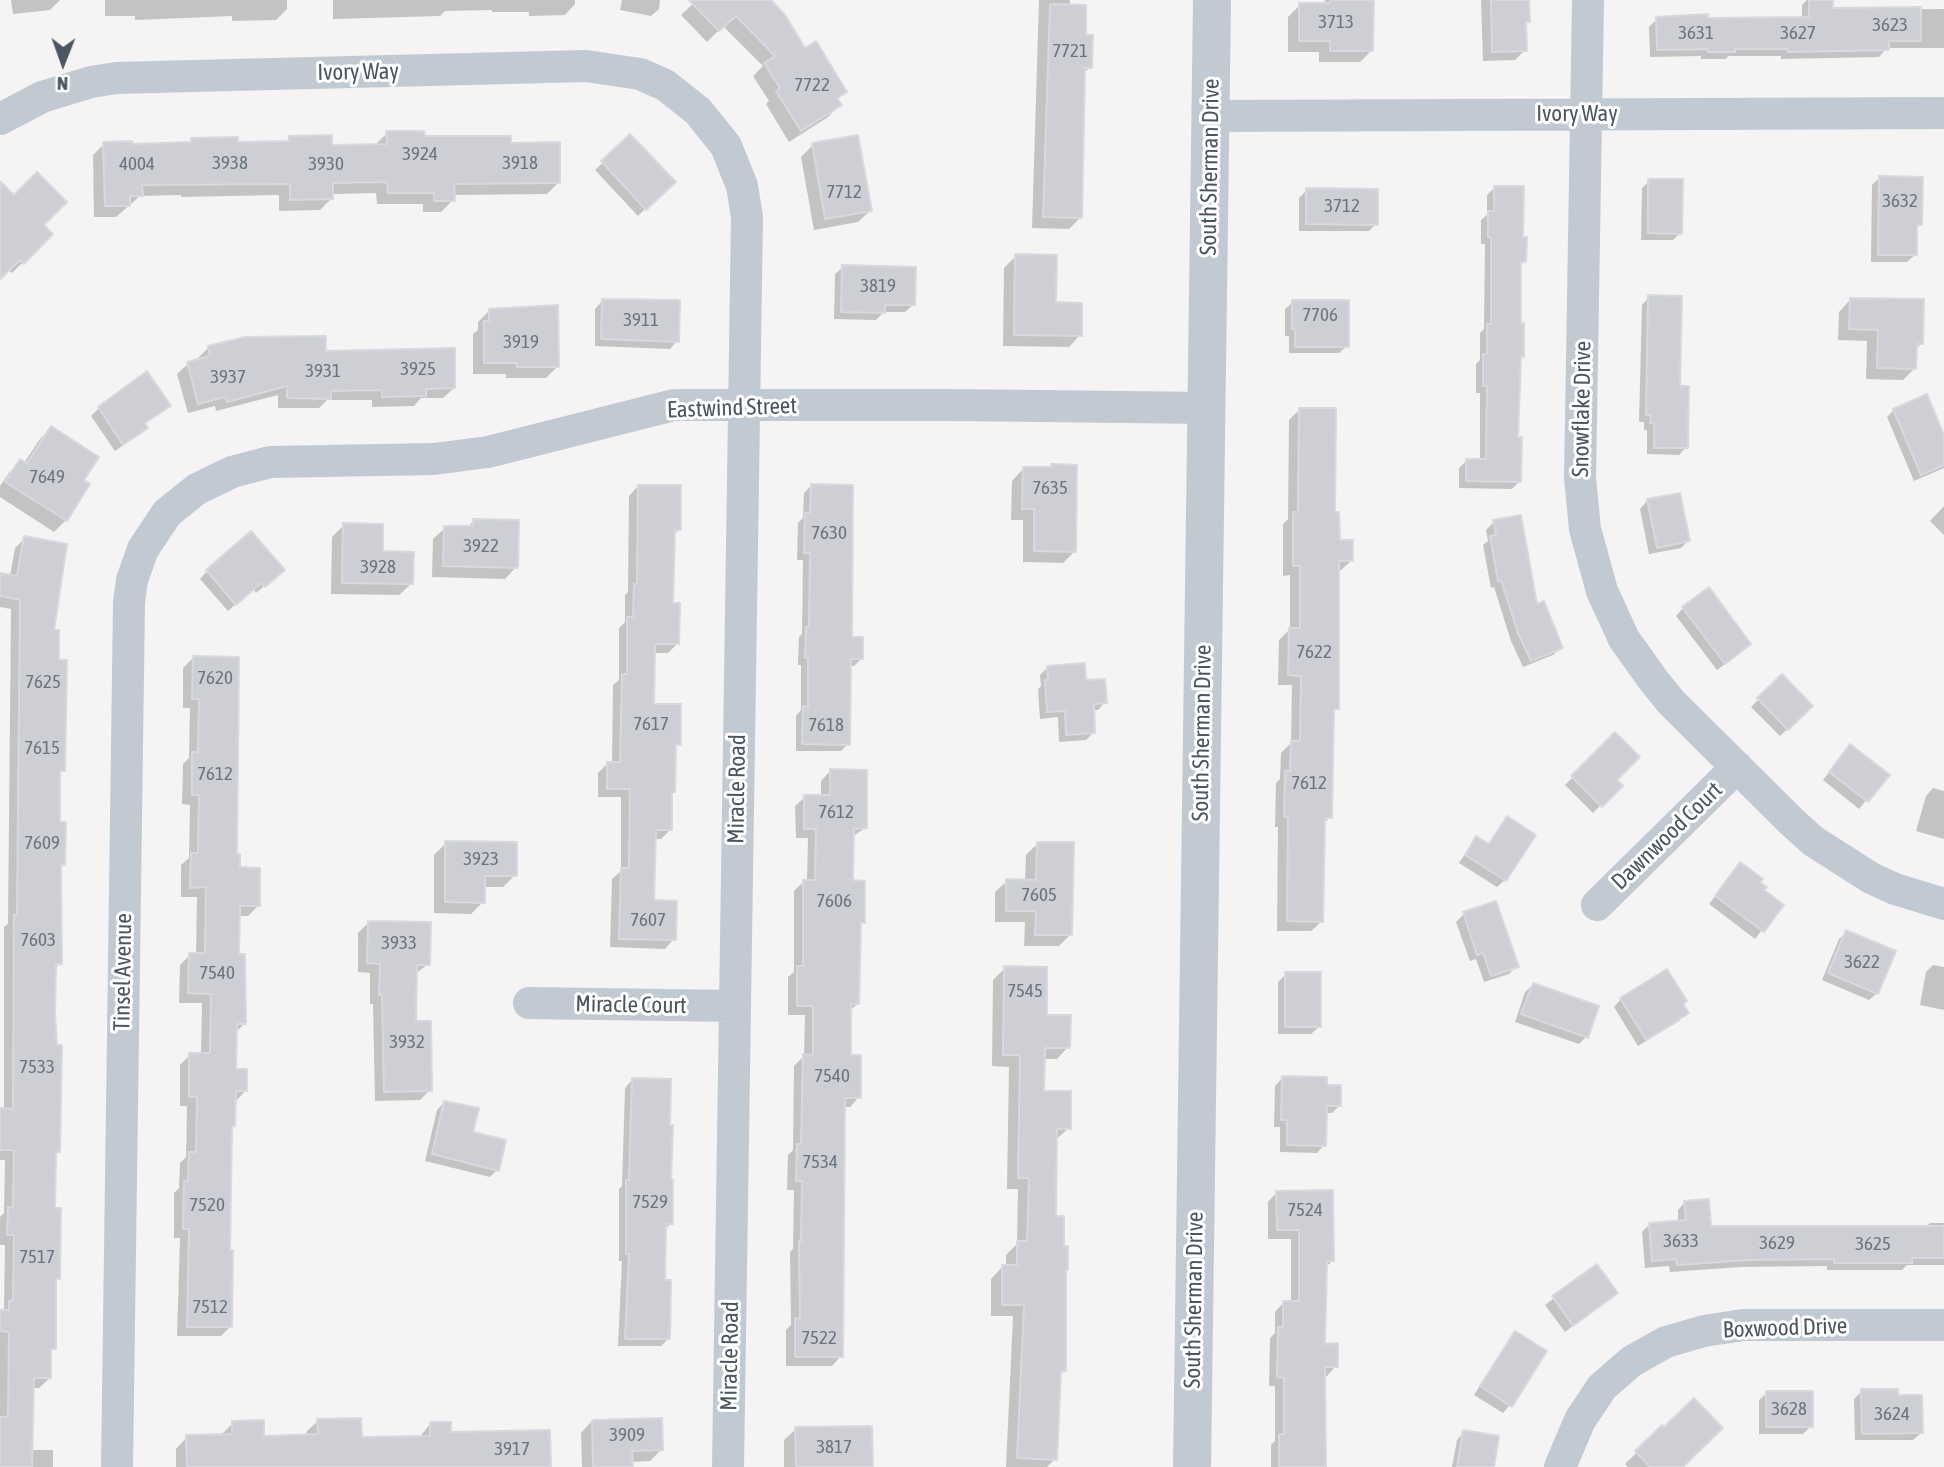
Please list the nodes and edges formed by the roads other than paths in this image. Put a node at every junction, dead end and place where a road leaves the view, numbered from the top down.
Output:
1 (1212, 0) edge
2 (1588, 0) edge
3 (1944, 113) edge
4 (1586, 114) junction
5 (1211, 117) junction
6 (0, 118) edge
7 (708, 121) joint
8 (743, 405) junction
9 (1206, 408) junction
10 (187, 497) joint
11 (1737, 767) junction
12 (1944, 904) edge
13 (1597, 905) dead end
14 (528, 1003) dead end
15 (734, 1006) junction
16 (1944, 1325) edge
17 (117, 1467) edge
18 (728, 1467) edge
19 (1192, 1467) edge
20 (1560, 1467) edge

1 - 5 street, South Sherman Drive
2 - 4 street, Snowflake Drive
3 - 4 street, Ivory Way
4 - 5 street, Ivory Way
4 - 11 street, Snowflake Drive
5 - 9 street, South Sherman Drive
6 - 7 street, Ivory Way
7 - 8 street, Miracle Road
8 - 9 street, Eastwind Street
8 - 10 street, Eastwind Street
8 - 15 street, Miracle Road
9 - 19 street, South Sherman Drive
10 - 17 street, Tinsel Avenue
11 - 12 street, Snowflake Drive
11 - 13 street, Dawnwood Court
14 - 15 street, Miracle Court
15 - 18 street, Miracle Road
16 - 20 street, Boxwood Drive

